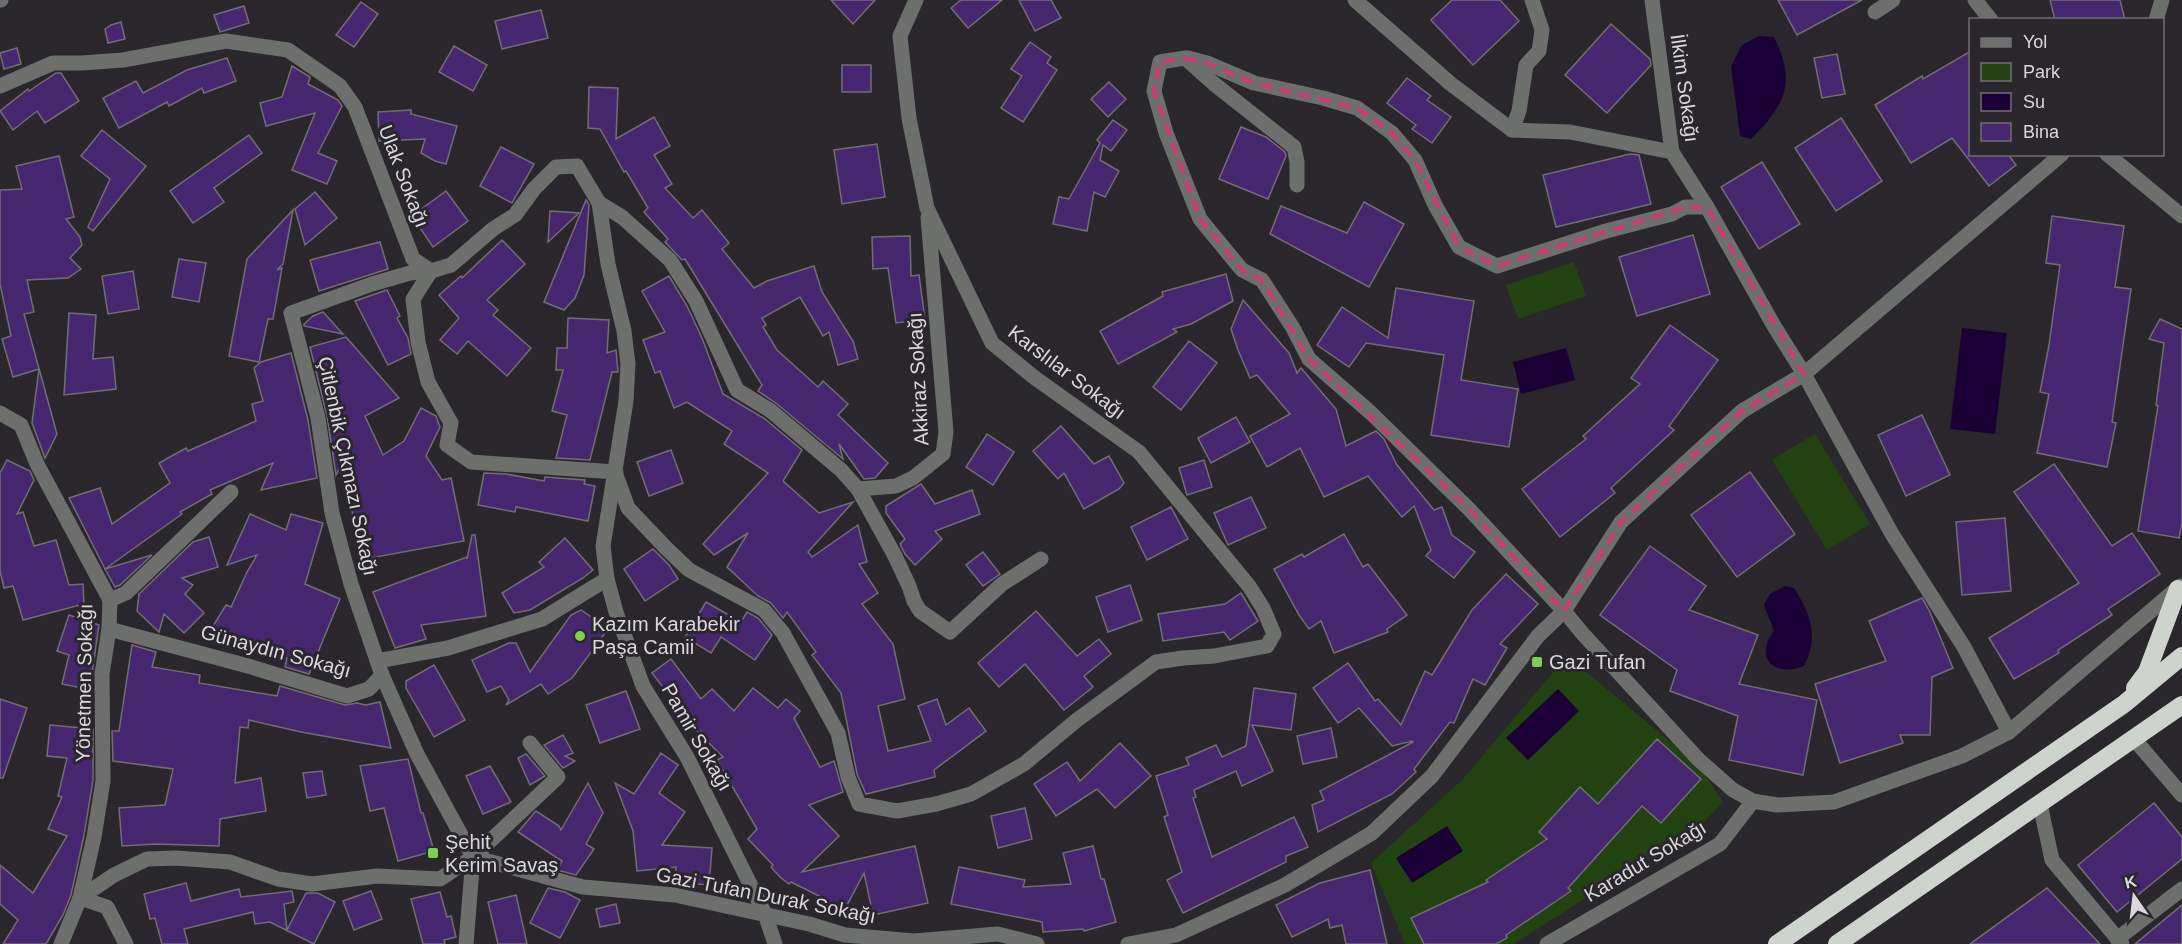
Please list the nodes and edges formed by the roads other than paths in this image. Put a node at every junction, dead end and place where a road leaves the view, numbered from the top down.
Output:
1 (916, 0) edge
2 (1355, 0) edge
3 (1533, 0) edge
4 (1652, 0) edge
5 (1893, 0) edge
6 (1975, 0) edge
7 (2162, 0) edge
8 (1875, 12) dead end
9 (1989, 18) edge
10 (2157, 18) edge
11 (1185, 58) junction
12 (0, 86) edge
13 (1512, 130) junction
14 (1672, 152) junction
15 (2060, 156) edge
16 (2125, 161) edge
17 (1297, 185) dead end
18 (599, 203) junction
19 (1707, 207) junction
20 (927, 208) junction
21 (2182, 216) edge
22 (431, 272) junction
23 (1804, 374) junction
24 (0, 412) edge
25 (616, 472) junction
26 (858, 489) junction
27 (231, 492) dead end
28 (1041, 559) dead end
29 (607, 579) junction
30 (2181, 585) edge
31 (110, 600) junction
32 (1564, 611) junction
33 (109, 629) junction
34 (2182, 656) edge
35 (379, 668) junction
36 (2124, 704) junction
37 (2182, 705) edge
38 (2009, 732) junction
39 (2134, 739) junction
40 (530, 743) dead end
41 (2182, 795) edge
42 (1753, 801) junction
43 (2040, 804) junction
44 (473, 857) junction
45 (2182, 888) edge
46 (80, 898) junction
47 (765, 914) junction
48 (2119, 941) edge
49 (61, 944) edge
50 (126, 944) edge
51 (466, 944) edge
52 (775, 944) edge
53 (1037, 944) edge
54 (1128, 944) edge
55 (1547, 944) edge
56 (1777, 944) edge
57 (1837, 944) edge

1 - 20 street, Karslılar Sokağı
2 - 13 street
3 - 13 street
4 - 14 street, İlkim Sokağı
5 - 8 street
6 - 9 street
7 - 10 street
11 - 17 street
11 - 19 street
11 - 32 street
12 - 22 street, Ulak Sokağı
13 - 14 street
14 - 19 street, İlkim Sokağı
15 - 23 street
16 - 21 street
18 - 22 street
18 - 25 street, Pamir Sokağı
18 - 26 street
19 - 23 street, İlkim Sokağı
20 - 25 street, Karslılar Sokağı
20 - 26 street, Akkiraz Sokağı
22 - 25 street
22 - 35 street, Çitlenbik Çıkmazı Sokağı
23 - 32 street
23 - 38 street, İlkim Sokağı
24 - 31 street, Yönetmen Sokağı
25 - 29 street, Pamir Sokağı
26 - 28 street
27 - 31 street
29 - 35 street, Günaydın Sokağı
29 - 47 street, Pamir Sokağı
30 - 36 highway
30 - 38 street
31 - 33 street, Yönetmen Sokağı
32 - 42 street
32 - 54 street
33 - 35 street, Günaydın Sokağı
33 - 46 street, Yönetmen Sokağı
34 - 36 highway
35 - 44 street, Çitlenbik Çıkmazı Sokağı
36 - 56 highway
37 - 39 highway
38 - 42 street
39 - 41 street
39 - 43 highway
40 - 44 street
42 - 55 street, Karadut Sokağı
43 - 48 street
43 - 57 highway
44 - 46 street
44 - 47 street, Gazi Tufan Durak Sokağı
44 - 51 street
45 - 48 street
46 - 49 street, Yönetmen Sokağı
46 - 50 street
47 - 52 street, Pamir Sokağı
47 - 53 street, Gazi Tufan Durak Sokağı

